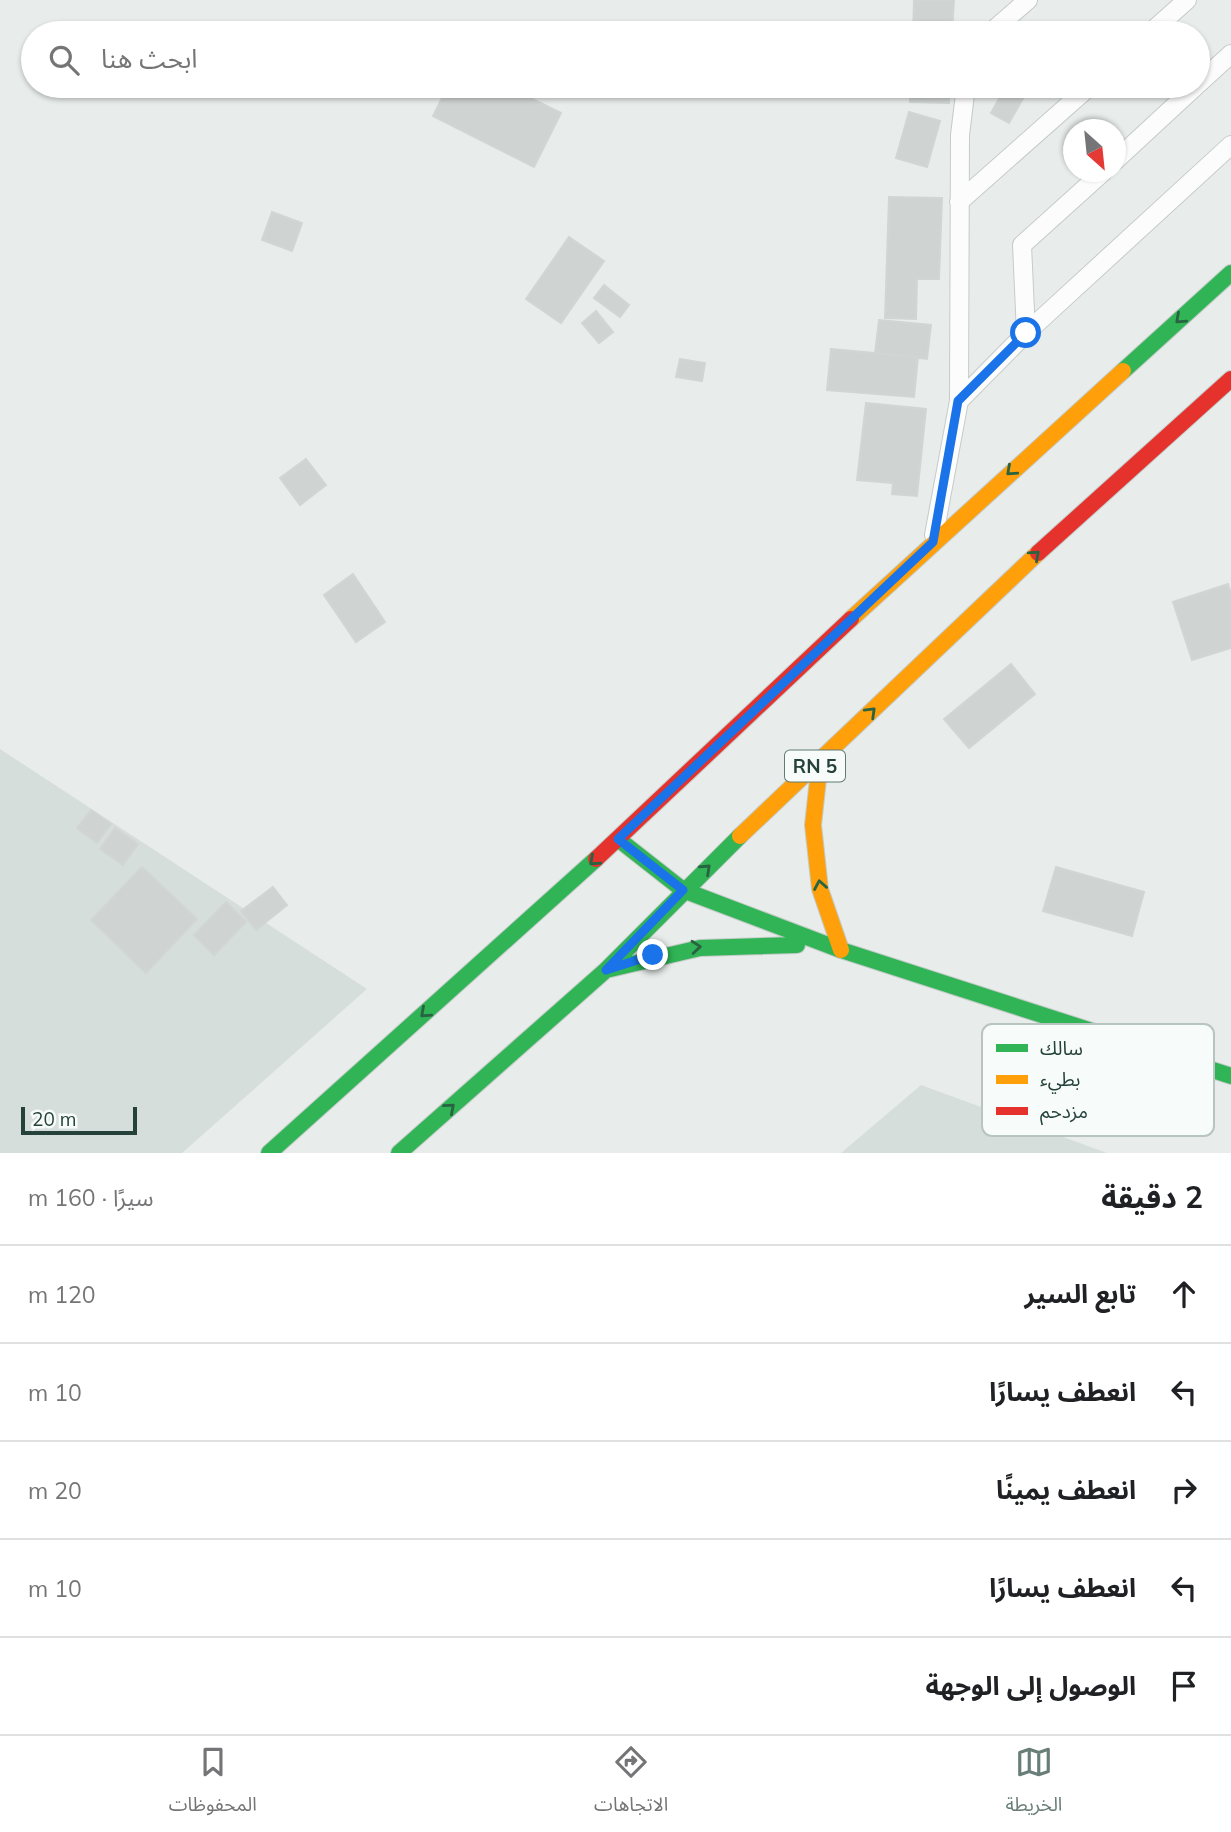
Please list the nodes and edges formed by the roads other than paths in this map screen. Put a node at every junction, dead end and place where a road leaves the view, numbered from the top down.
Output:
1 (1028, 0) edge
2 (1187, 0) edge
3 (1004, 21) edge
4 (1163, 21) edge
5 (1231, 54) edge
6 (1210, 73) edge
7 (965, 98) edge
8 (1076, 98) edge
9 (1183, 98) edge
10 (1231, 145) edge
11 (1126, 150) edge
12 (1092, 182) edge
13 (959, 202) junction
14 (1231, 273) edge
15 (1026, 333) junction
16 (1231, 379) edge
17 (958, 401) junction
18 (933, 542) junction
19 (820, 761) junction
20 (618, 839) junction
21 (683, 890) junction
22 (841, 950) junction
23 (606, 970) junction
24 (1070, 1024) edge
25 (1214, 1071) edge
26 (1231, 1076) edge
27 (269, 1153) edge
28 (399, 1153) edge

1 - 3 lane
2 - 4 lane
5 - 6 lane
7 - 13 lane
8 - 13 lane
9 - 11 lane
10 - 15 lane
12 - 15 lane
13 - 17 lane
14 -> 18 main road
15 - 17 lane
19 -> 16 main road, RN 5
17 - 18 lane
18 - 20 main road
21 -> 19 main road, RN 5
22 -> 19 main road
20 - 21 main road
20 -> 27 main road
21 - 22 main road
21 - 23 main road, RN 5
23 -> 22 main road
22 - 24 main road
28 -> 23 main road, RN 5
25 - 26 main road

